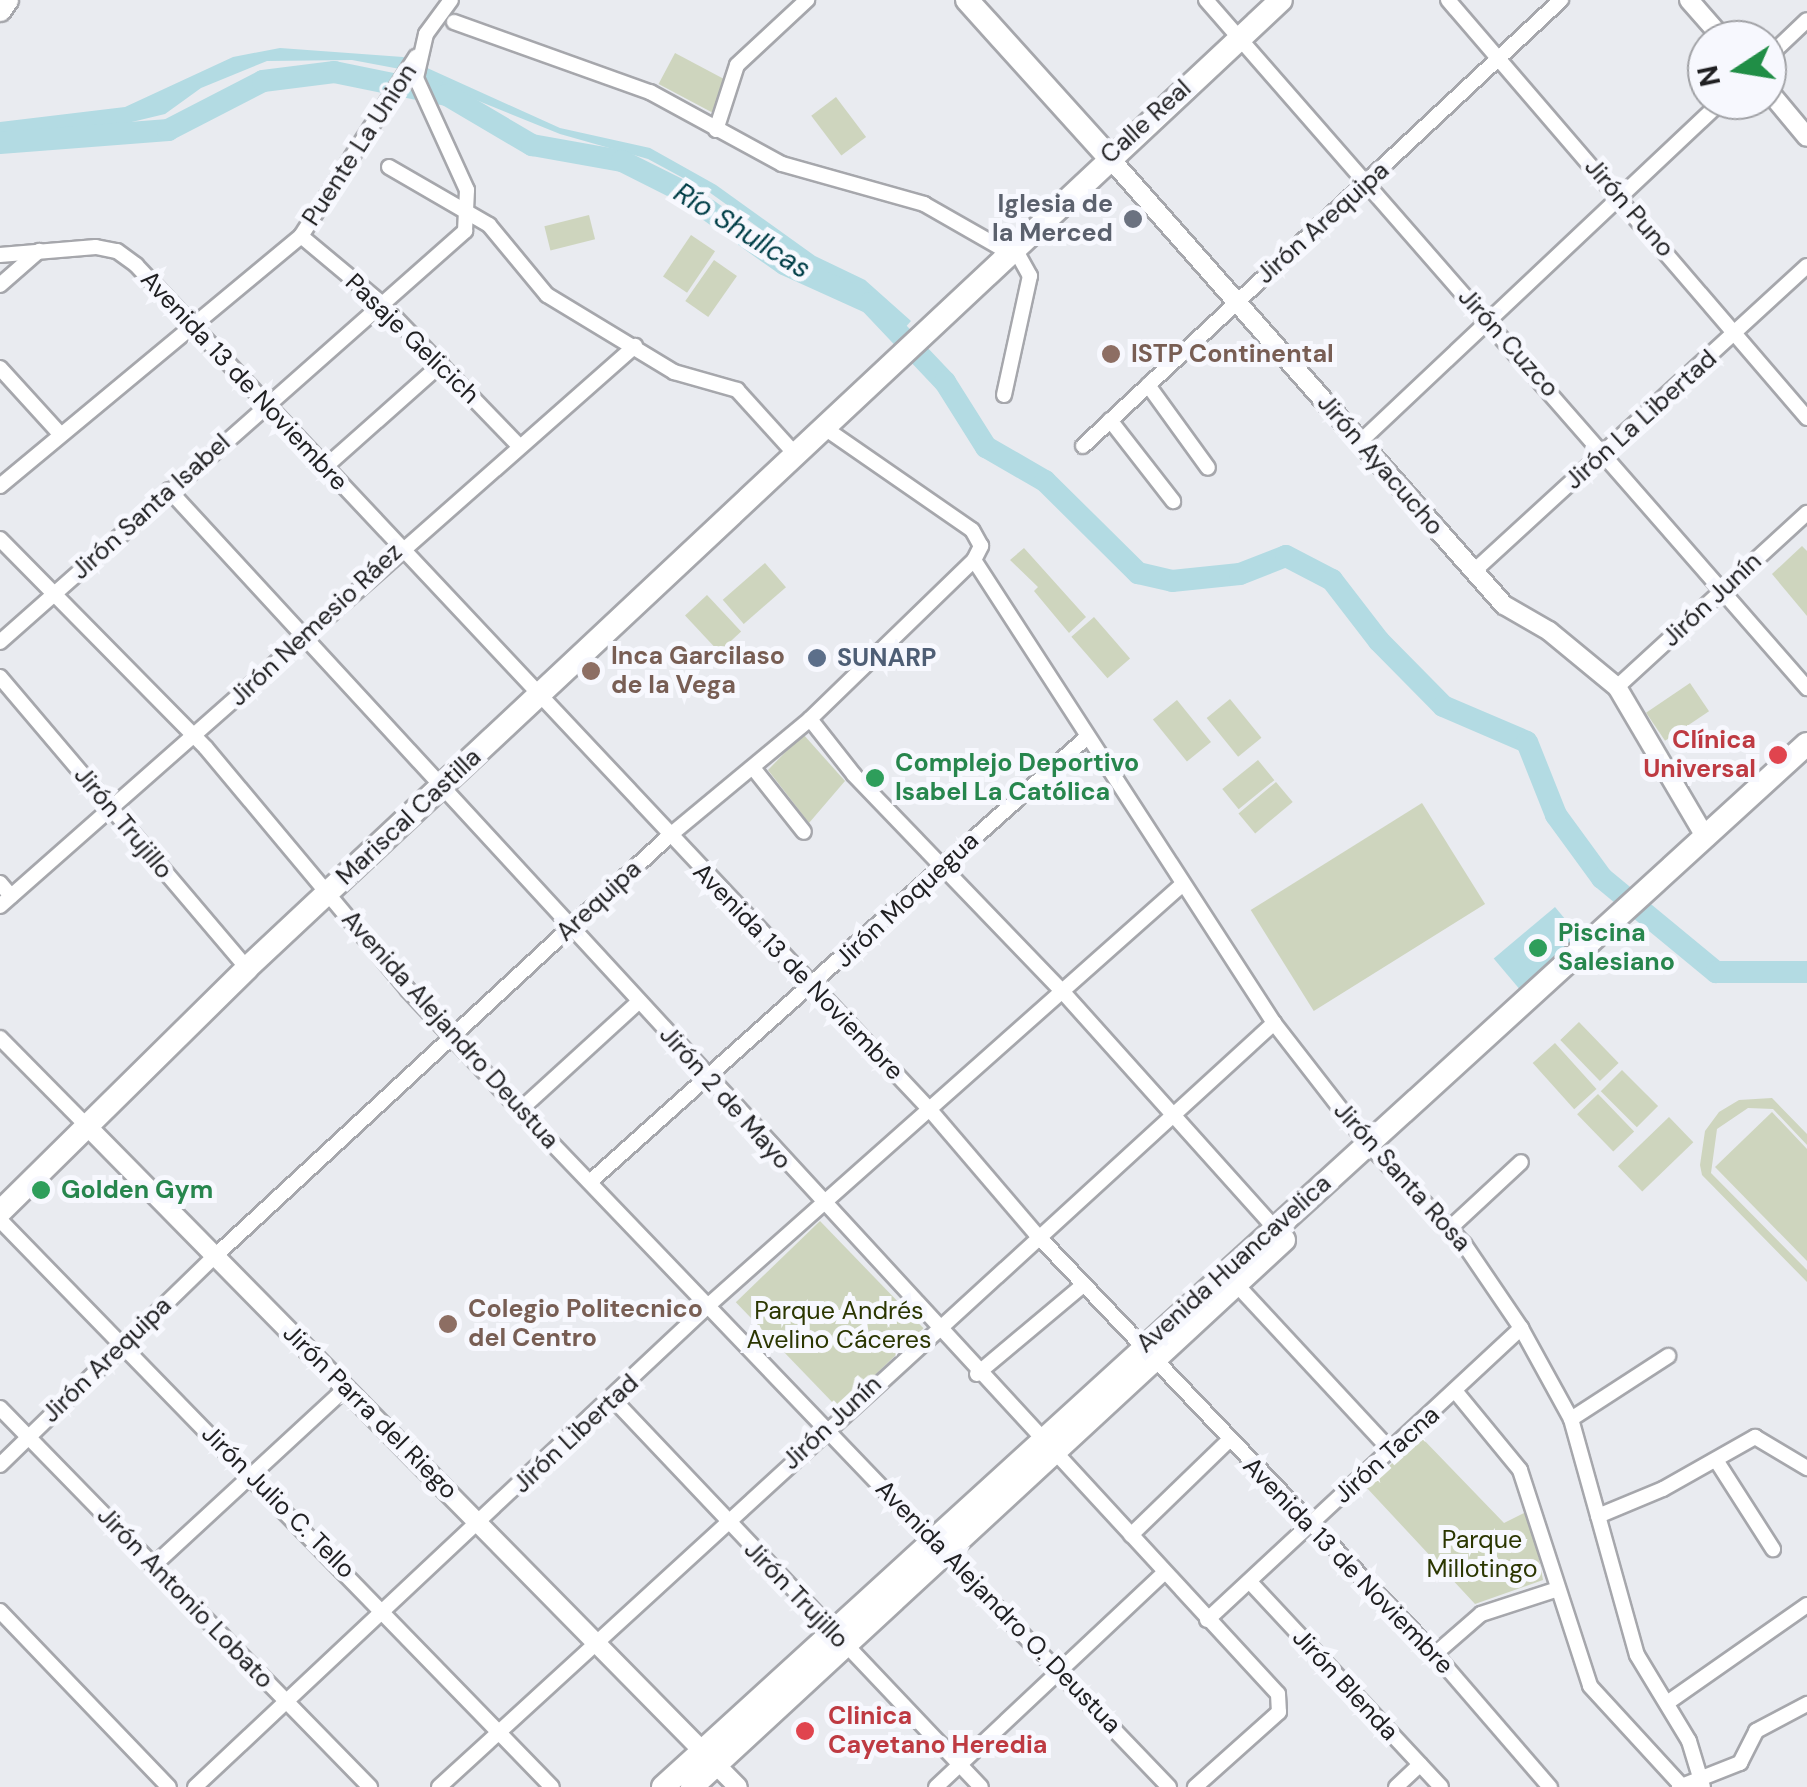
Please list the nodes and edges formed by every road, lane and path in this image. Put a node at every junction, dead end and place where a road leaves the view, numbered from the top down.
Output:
1 (8, 0) edge
2 (451, 0) edge
3 (807, 0) edge
4 (1206, 0) edge
5 (1280, 0) edge
6 (1448, 0) edge
7 (1561, 0) edge
8 (1689, 0) edge
9 (969, 1) edge
10 (0, 10) edge
11 (1706, 20) edge
12 (1807, 20) edge
13 (454, 22) dead end
14 (1240, 38) junction
15 (1787, 39) edge
16 (418, 54) junction
17 (1499, 59) junction
18 (1787, 113) edge
19 (1703, 120) edge
20 (716, 130) junction
21 (1807, 137) edge
22 (1108, 156) junction
23 (389, 168) dead end
24 (1365, 186) junction
25 (1621, 198) junction
26 (468, 209) junction
27 (301, 236) junction
28 (39, 251) junction
29 (1007, 253) junction
30 (0, 255) edge
31 (1807, 266) edge
32 (0, 272) edge
33 (0, 285) edge
34 (1237, 302) junction
35 (381, 303) junction
36 (1489, 320) junction
37 (196, 326) junction
38 (1736, 334) junction
39 (634, 346) junction
40 (441, 364) junction
41 (0, 368) edge
42 (1148, 385) junction
43 (1004, 395) dead end
44 (266, 405) junction
45 (1807, 418) edge
46 (1110, 420) junction
47 (823, 427) junction
48 (60, 434) junction
49 (1361, 441) junction
50 (518, 446) junction
51 (1083, 446) dead end
52 (1605, 452) junction
53 (795, 454) junction
54 (324, 468) junction
55 (1208, 468) dead end
56 (0, 486) edge
57 (169, 490) junction
58 (1173, 501) dead end
59 (1807, 513) edge
60 (0, 539) edge
61 (400, 548) junction
62 (978, 553) junction
63 (1473, 572) junction
64 (1724, 590) junction
65 (53, 594) junction
66 (302, 634) junction
67 (0, 642) edge
68 (0, 677) edge
69 (1617, 687) junction
70 (1807, 688) edge
71 (538, 696) junction
72 (810, 719) junction
73 (1087, 738) junction
74 (193, 740) junction
75 (1807, 744) edge
76 (1807, 764) edge
77 (754, 769) junction
78 (444, 787) junction
79 (108, 805) junction
80 (804, 832) dead end
81 (668, 837) junction
82 (1699, 850) junction
83 (944, 864) junction
84 (0, 883) edge
85 (1183, 884) junction
86 (326, 894) junction
87 (5, 901) edge
88 (569, 928) junction
89 (247, 968) junction
90 (814, 986) junction
91 (1062, 992) junction
92 (637, 1002) junction
93 (1274, 1023) junction
94 (452, 1037) junction
95 (0, 1038) edge
96 (705, 1076) junction
97 (520, 1110) junction
98 (930, 1111) junction
99 (1175, 1114) junction
100 (88, 1127) junction
101 (1372, 1149) junction
102 (1521, 1162) dead end
103 (590, 1182) junction
104 (820, 1203) junction
105 (0, 1212) edge
106 (0, 1220) edge
107 (1450, 1228) junction
108 (1279, 1233) junction
109 (1036, 1234) junction
110 (215, 1256) junction
111 (1236, 1284) junction
112 (1083, 1285) junction
113 (710, 1303) junction
114 (935, 1328) junction
115 (1521, 1328) junction
116 (123, 1345) junction
117 (1147, 1353) junction
118 (1668, 1356) dead end
119 (977, 1374) junction
120 (346, 1388) junction
121 (1456, 1392) junction
122 (614, 1400) junction
123 (0, 1408) edge
124 (1571, 1419) junction
125 (828, 1427) junction
126 (28, 1437) junction
127 (1228, 1441) junction
128 (1045, 1448) junction
129 (1390, 1450) junction
130 (1716, 1460) junction
131 (0, 1465) edge
132 (1807, 1468) edge
133 (251, 1475) junction
134 (1598, 1516) junction
135 (726, 1521) junction
136 (482, 1524) junction
137 (1310, 1525) junction
138 (1131, 1535) junction
139 (938, 1546) junction
140 (1773, 1548) dead end
141 (153, 1566) junction
142 (1164, 1573) junction
143 (1250, 1582) junction
144 (1558, 1589) junction
145 (1807, 1605) edge
146 (385, 1609) junction
147 (0, 1611) edge
148 (1207, 1620) junction
149 (839, 1638) junction
150 (596, 1642) junction
151 (1435, 1654) junction
152 (1062, 1674) junction
153 (284, 1699) junction
154 (1667, 1703) junction
155 (1807, 1704) edge
156 (499, 1731) junction
157 (709, 1758) junction
158 (1420, 1765) junction
159 (961, 1766) junction
160 (1703, 1782) edge
161 (1544, 1785) edge
162 (1680, 1786) edge
163 (169, 1787) edge
164 (195, 1787) edge
165 (370, 1787) edge
166 (438, 1787) edge
167 (552, 1787) edge
168 (663, 1787) edge
169 (692, 1787) edge
170 (738, 1787) edge
171 (936, 1787) edge
172 (981, 1787) edge
173 (1169, 1787) edge
174 (1195, 1787) edge
175 (1396, 1787) edge
176 (1441, 1787) edge

1 - 10 main road
2 - 16 street, Puente La Union
3 - 20 street
4 - 14 street, Jirón Cuzco
5 - 14 main road, Calle Real
6 - 17 street, Jirón Puno
7 - 17 street, Jirón Arequipa
8 - 11 street
9 - 22 main road, Jirón Ayacucho
12 - 15 street
13 - 20 street
14 - 22 main road, Calle Real
14 - 24 street, Jirón Cuzco
16 - 26 street
16 - 27 street, Puente La Union
17 - 24 street, Jirón Arequipa
17 - 25 street, Jirón Puno
18 - 21 street
19 - 25 street
20 - 29 street
22 - 29 main road, Calle Real
22 - 34 street, Jirón Ayacucho
23 - 26 street
24 - 34 street, Jirón Arequipa
24 - 36 street, Jirón Cuzco
25 - 36 street
25 - 38 street, Jirón Puno
26 - 35 street, Jirón Santa Isabel
26 - 39 street
27 - 35 street, Pasaje Gelicich
27 - 37 street, Puente La Union
28 - 30 street, Avenida 13 de Noviembre
28 - 33 street
28 - 37 street, Avenida 13 de Noviembre
29 - 43 street
29 - 47 main road, Calle Real
31 - 38 street, Jirón La Libertad
32 - 33 street
34 - 42 street, Jirón Arequipa
34 - 49 street, Jirón Ayacucho
35 - 40 street, Pasaje Gelicich
35 - 44 street, Jirón Santa Isabel
36 - 49 street
36 - 52 street, Jirón Cuzco
37 - 44 street, Avenida 13 de Noviembre
37 - 48 street, Puente La Union
38 - 45 street, Jirón Puno
38 - 52 street, Jirón La Libertad
39 - 50 street, Jirón Nemesio Ráez
39 - 53 street
40 - 50 street, Pasaje Gelicich
40 - 54 street
41 - 48 street
42 - 46 street, Jirón Arequipa
42 - 55 street
44 - 54 street, Avenida 13 de Noviembre
44 - 57 street, Jirón Santa Isabel
46 - 51 street, Jirón Arequipa
46 - 58 street
47 - 53 main road, Mariscal Castilla
47 - 62 street, Jirón Santa Rosa
48 - 56 street, Puente La Union
49 - 63 street, Jirón Ayacucho
50 - 61 street, Jirón Nemesio Ráez
52 - 63 street, Jirón La Libertad
52 - 64 street, Jirón Cuzco
53 - 71 main road, Mariscal Castilla
54 - 61 street, Avenida 13 de Noviembre
57 - 65 street, Jirón Santa Isabel
57 - 66 street, Jirón 2 de Mayo
59 - 64 street, Jirón Junín
60 - 65 street, Avenida Alejandro Deustua
61 - 66 street, Jirón Nemesio Ráez
61 - 71 street, Avenida 13 de Noviembre
62 - 72 street, Arequipa
62 - 73 street, Jirón Santa Rosa
63 - 69 street, Jirón Ayacucho
64 - 69 street, Jirón Junín
64 - 70 street, Jirón Cuzco
65 - 67 street, Jirón Santa Isabel
65 - 74 street, Avenida Alejandro Deustua
66 - 74 street, Jirón Nemesio Ráez
66 - 78 street, Jirón 2 de Mayo
68 - 79 street, Jirón Trujillo
69 - 82 street, Jirón Ayacucho
71 - 78 main road, Mariscal Castilla
71 - 81 street, Avenida 13 de Noviembre
72 - 77 street, Arequipa
72 - 83 street
73 - 83 street, Jirón Moquegua
73 - 85 street, Jirón Santa Rosa
74 - 79 street, Jirón Nemesio Ráez
74 - 86 street, Avenida Alejandro Deustua
75 - 82 main road, Avenida Huancavelica
76 - 82 main road, Avenida Huancavelica
77 - 80 street
77 - 81 street, Arequipa
78 - 86 main road, Mariscal Castilla
78 - 88 street, Jirón 2 de Mayo
79 - 87 street, Jirón Nemesio Ráez
79 - 89 street, Jirón Trujillo
81 - 88 street, Arequipa
81 - 90 street, Avenida 13 de Noviembre
82 - 101 main road, Avenida Huancavelica
83 - 90 street, Jirón Moquegua
83 - 91 street
84 - 87 street
85 - 91 street, Jirón Libertad
85 - 93 street, Jirón Santa Rosa
86 - 89 main road, Mariscal Castilla
86 - 94 street, Avenida Alejandro Deustua
88 - 92 street, Jirón 2 de Mayo
88 - 94 street, Arequipa
89 - 100 main road, Mariscal Castilla
90 - 96 street, Jirón Moquegua
90 - 98 street, Avenida 13 de Noviembre
91 - 98 street, Jirón Libertad
91 - 99 street
92 - 96 street, Jirón 2 de Mayo
92 - 97 street
93 - 99 street, Jirón Junín
93 - 101 street, Jirón Santa Rosa
94 - 97 street, Avenida Alejandro Deustua
94 - 110 street, Arequipa
95 - 100 street, Jirón Parra del Riego
96 - 103 street, Jirón Moquegua
96 - 104 street, Jirón 2 de Mayo
97 - 103 street, Avenida Alejandro Deustua
98 - 104 street, Jirón Libertad
98 - 109 street, Avenida 13 de Noviembre
99 - 108 street
99 - 109 street, Jirón Junín
100 - 105 main road, Mariscal Castilla
100 - 110 street, Jirón Parra del Riego
101 - 107 street, Jirón Santa Rosa
101 - 108 main road, Avenida Huancavelica
102 - 107 street
103 - 113 street, Avenida Alejandro Deustua
104 - 113 street, Jirón Libertad
104 - 114 street, Jirón 2 de Mayo
106 - 116 street, Jirón Julio C. Tello
107 - 115 street, Jirón Santa Rosa
108 - 111 main road, Avenida Huancavelica
108 - 117 main road, Avenida Huancavelica
109 - 112 street, Avenida 13 de Noviembre
109 - 114 street, Jirón Junín
110 - 116 street, Jirón Arequipa
110 - 120 street, Jirón Parra del Riego
111 - 117 main road, Avenida Huancavelica
111 - 129 street
112 - 117 street, Avenida 13 de Noviembre
112 - 119 street
113 - 122 street, Jirón Libertad
113 - 125 street, Avenida Alejandro Deustua
114 - 119 street, Jirón 2 de Mayo
114 - 125 street, Jirón Junín
115 - 121 street, Jirón Tacna
115 - 124 street, Jirón Santa Rosa
116 - 126 street, Jirón Arequipa
116 - 133 street, Jirón Julio C. Tello
117 - 127 street, Avenida 13 de Noviembre
117 - 128 main road, Avenida Huancavelica
118 - 124 street
119 - 128 street, Jirón 2 de Mayo
120 - 133 street
120 - 136 street, Jirón Parra del Riego
121 - 129 street, Jirón Tacna
121 - 144 street
122 - 135 street, Jirón Trujillo
122 - 136 street, Jirón Libertad
123 - 126 street, Jirón Antonio Lobato
124 - 134 street, Jirón Santa Rosa
125 - 135 street, Jirón Junín
125 - 139 street, Avenida Alejandro O. Deustua
126 - 131 street, Jirón Arequipa
126 - 141 street, Jirón Antonio Lobato
127 - 137 street, Avenida 13 de Noviembre
127 - 138 street
128 - 138 street, Jirón 2 de Mayo
128 - 139 main road, Avenida Huancavelica
129 - 137 street, Jirón Tacna
130 - 132 street
130 - 134 street
130 - 140 street
133 - 141 street
133 - 146 street, Jirón Julio C. Tello
134 - 154 street, Jirón Santa Rosa
135 - 149 street, Jirón Trujillo
135 - 150 street, Jirón Junín
136 - 146 street, Jirón Libertad
136 - 150 street, Jirón Parra del Riego
137 - 143 street, Jirón Tacna
137 - 151 street, Avenida 13 de Noviembre
138 - 142 street, Jirón 2 de Mayo
139 - 149 main road, Avenida Huancavelica
139 - 152 street, Avenida Alejandro O. Deustua
141 - 153 street, Jirón Antonio Lobato
142 - 148 street, Jirón 2 de Mayo
142 - 152 street
143 - 148 street, Jirón Tacna
143 - 158 street, Jirón Blenda
144 - 151 street
144 - 162 street
145 - 154 street
146 - 153 street, Jirón Libertad
146 - 156 street, Jirón Julio C. Tello
147 - 163 street
148 - 174 street, Jirón 2 de Mayo
149 - 157 main road, Avenida Huancavelica
149 - 159 street, Jirón Trujillo
150 - 156 street, Jirón Junín
150 - 157 street, Jirón Parra del Riego
151 - 161 street, Avenida 13 de Noviembre
152 - 159 street
152 - 173 street, Avenida Alejandro O. Deustua
153 - 164 street, Jirón Libertad
153 - 165 street, Jirón Antonio Lobato
154 - 160 street, Jirón Santa Rosa
155 - 160 street
156 - 166 street, Jirón Junín
156 - 167 street, Jirón Julio C. Tello
157 - 168 main road, Avenida Huancavelica
157 - 169 main road, Avenida Huancavelica
157 - 170 street, Jirón Parra del Riego
158 - 175 street
158 - 176 street, Jirón Blenda
159 - 171 street
159 - 172 street, Jirón Trujillo
160 - 162 street

